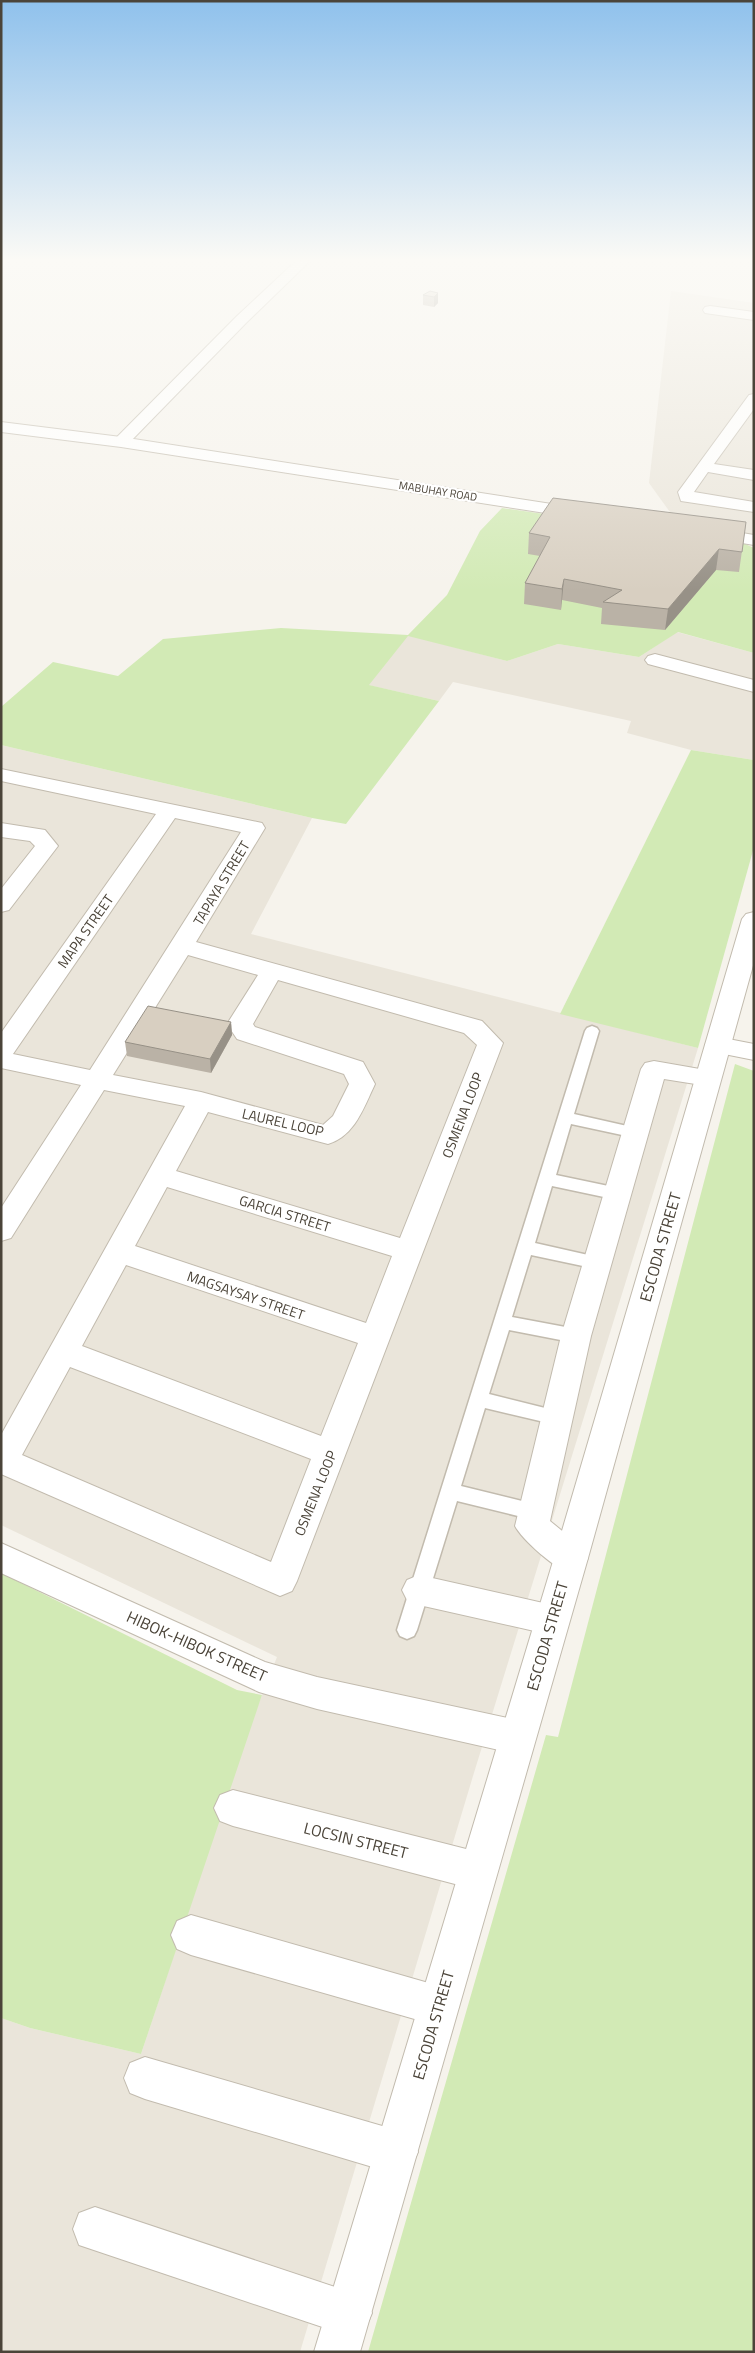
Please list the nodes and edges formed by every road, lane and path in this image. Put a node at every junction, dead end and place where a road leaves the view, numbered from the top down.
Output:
1 (191, 371) edge
2 (754, 398) edge
3 (1, 427) edge
4 (121, 442) junction
5 (704, 467) junction
6 (754, 475) edge
7 (754, 508) edge
8 (603, 516) edge
9 (689, 530) edge
10 (754, 540) edge
11 (656, 660) dead end
12 (754, 686) edge
13 (1, 775) edge
14 (169, 811) junction
15 (1, 830) edge
16 (1, 905) edge
17 (754, 919) edge
18 (182, 946) junction
19 (272, 971) junction
20 (592, 1031) dead end
21 (718, 1045) junction
22 (1, 1052) edge
23 (754, 1052) edge
24 (1, 1060) edge
25 (708, 1078) junction
26 (98, 1080) junction
27 (200, 1101) junction
28 (565, 1117) junction
29 (636, 1133) junction
30 (159, 1175) junction
31 (546, 1179) junction
32 (618, 1194) junction
33 (1, 1231) edge
34 (525, 1247) junction
35 (410, 1250) junction
36 (117, 1251) junction
37 (598, 1263) junction
38 (502, 1322) junction
39 (576, 1336) junction
40 (376, 1338) junction
41 (62, 1351) junction
42 (478, 1400) junction
43 (557, 1418) junction
44 (330, 1453) junction
45 (450, 1491) junction
46 (534, 1512) junction
47 (1, 1557) edge
48 (570, 1558) junction
49 (419, 1590) junction
50 (552, 1620) junction
51 (407, 1630) dead end
52 (518, 1737) junction
53 (233, 1808) dead end
54 (478, 1871) junction
55 (191, 1935) dead end
56 (439, 2006) junction
57 (145, 2078) dead end
58 (396, 2152) junction
59 (95, 2229) dead end
60 (343, 2332) edge

1 - 4 street
2 - 5 street
3 - 4 street
4 - 8 street, MABUHAY ROAD
5 - 6 street
5 - 7 street
9 - 10 street
11 - 12 street
13 - 14 street, TAPAYA STREET
14 - 18 street, TAPAYA STREET
14 - 22 street, MAPA STREET
15 - 16 street
17 - 21 street, ESCODA STREET
18 - 19 street, OSMENA LOOP
18 - 26 street, TAPAYA STREET
19 - 27 street, LAUREL LOOP
19 - 35 street, OSMENA LOOP
20 - 28 lane
21 - 23 street
21 - 25 street, ESCODA STREET
24 - 26 street, LAUREL LOOP
25 - 29 street
25 - 48 street, ESCODA STREET
26 - 27 street, LAUREL LOOP
26 - 33 street, TAPAYA STREET
27 - 30 street, OSMENA LOOP
28 - 29 lane
28 - 31 lane
29 - 32 street
30 - 35 street, GARCIA STREET
30 - 36 street, OSMENA LOOP
31 - 32 lane
31 - 34 lane
32 - 37 street
34 - 37 lane
34 - 38 lane
35 - 40 street, OSMENA LOOP
36 - 40 street, MAGSAYSAY STREET
36 - 41 street, OSMENA LOOP
37 - 39 street
38 - 39 lane
38 - 42 lane
39 - 43 street
40 - 44 street, OSMENA LOOP
41 - 44 street
41 - 44 street, OSMENA LOOP
42 - 43 lane
42 - 45 lane
43 - 46 street
45 - 46 lane
45 - 49 lane
46 - 48 street
47 - 52 street, HIBOK-HIBOK STREET
48 - 50 street, ESCODA STREET
49 - 50 street
49 - 51 lane
50 - 52 street, ESCODA STREET
52 - 54 street, ESCODA STREET
53 - 54 street, LOCSIN STREET
54 - 56 street, ESCODA STREET
55 - 56 street
56 - 58 street, ESCODA STREET
57 - 58 street
58 - 60 street, ESCODA STREET
59 - 60 street

